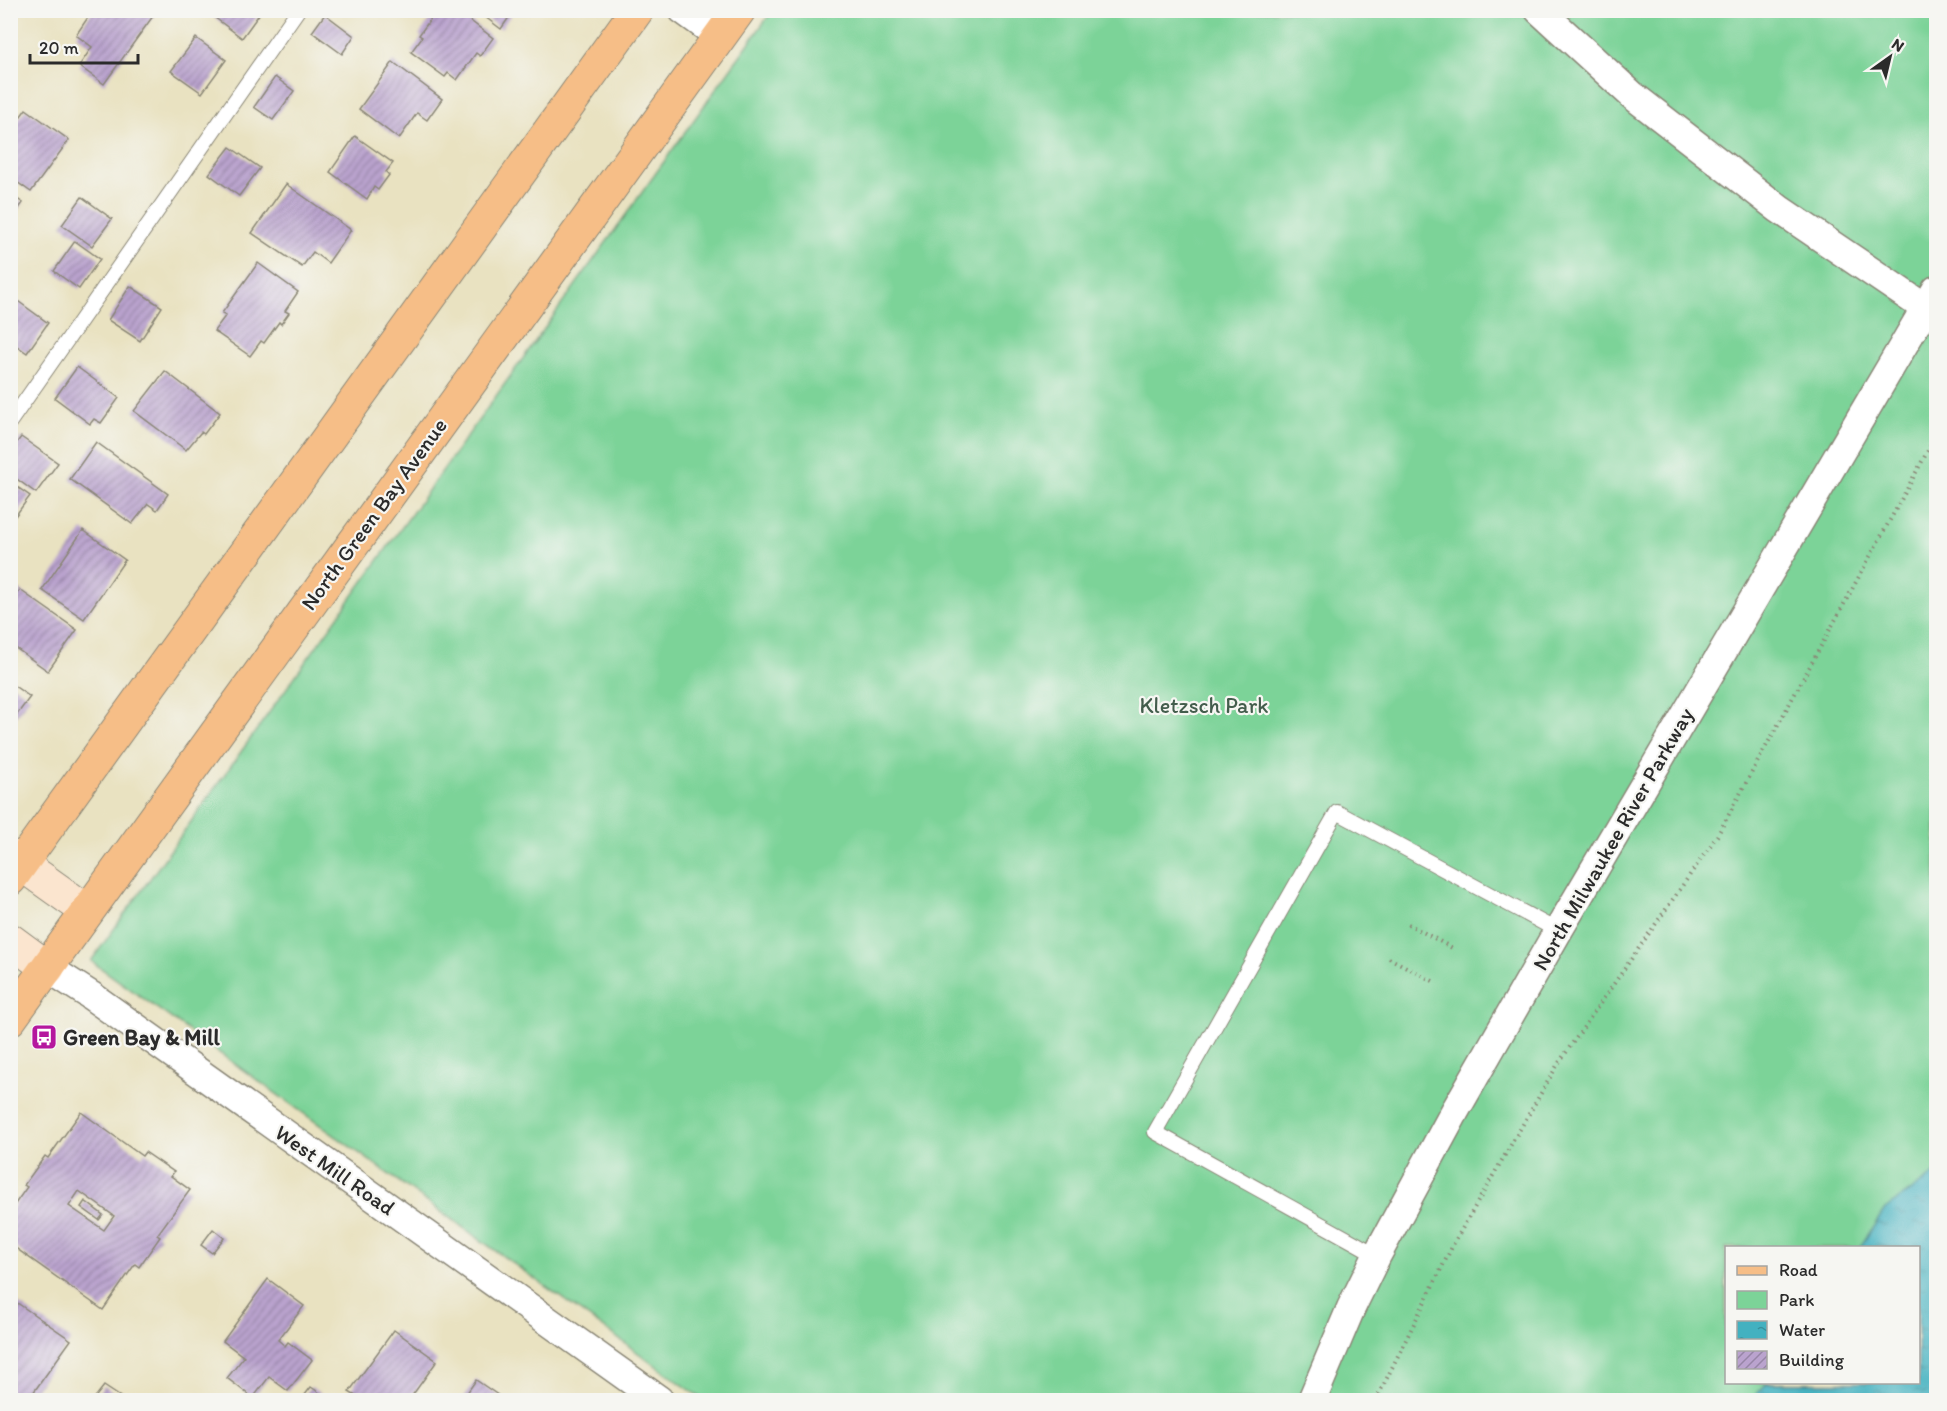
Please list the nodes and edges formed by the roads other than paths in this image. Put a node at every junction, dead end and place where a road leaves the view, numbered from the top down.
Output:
1 (298, 10) edge
2 (637, 10) edge
3 (683, 10) edge
4 (739, 10) edge
5 (1539, 10) edge
6 (720, 37) junction
7 (1933, 304) edge
8 (10, 422) edge
9 (14, 866) edge
10 (87, 911) junction
11 (1558, 931) junction
12 (10, 940) edge
13 (48, 968) junction
14 (10, 1019) edge
15 (1377, 1255) junction
16 (659, 1401) edge
17 (1312, 1401) edge

1 - 8 lane
2 - 9 main road
3 - 6 street
4 - 6 main road, North Green Bay Avenue
5 - 7 street
6 - 10 main road, North Green Bay Avenue
7 - 11 street, North Milwaukee River Parkway
9 - 10 main road
10 - 13 main road, North Green Bay Avenue
11 - 15 street, North Milwaukee River Parkway
11 - 15 lane
12 - 13 main road, West Mill Road
13 - 14 main road, North Green Bay Avenue
13 - 16 street, West Mill Road
15 - 17 street, North Milwaukee River Parkway

